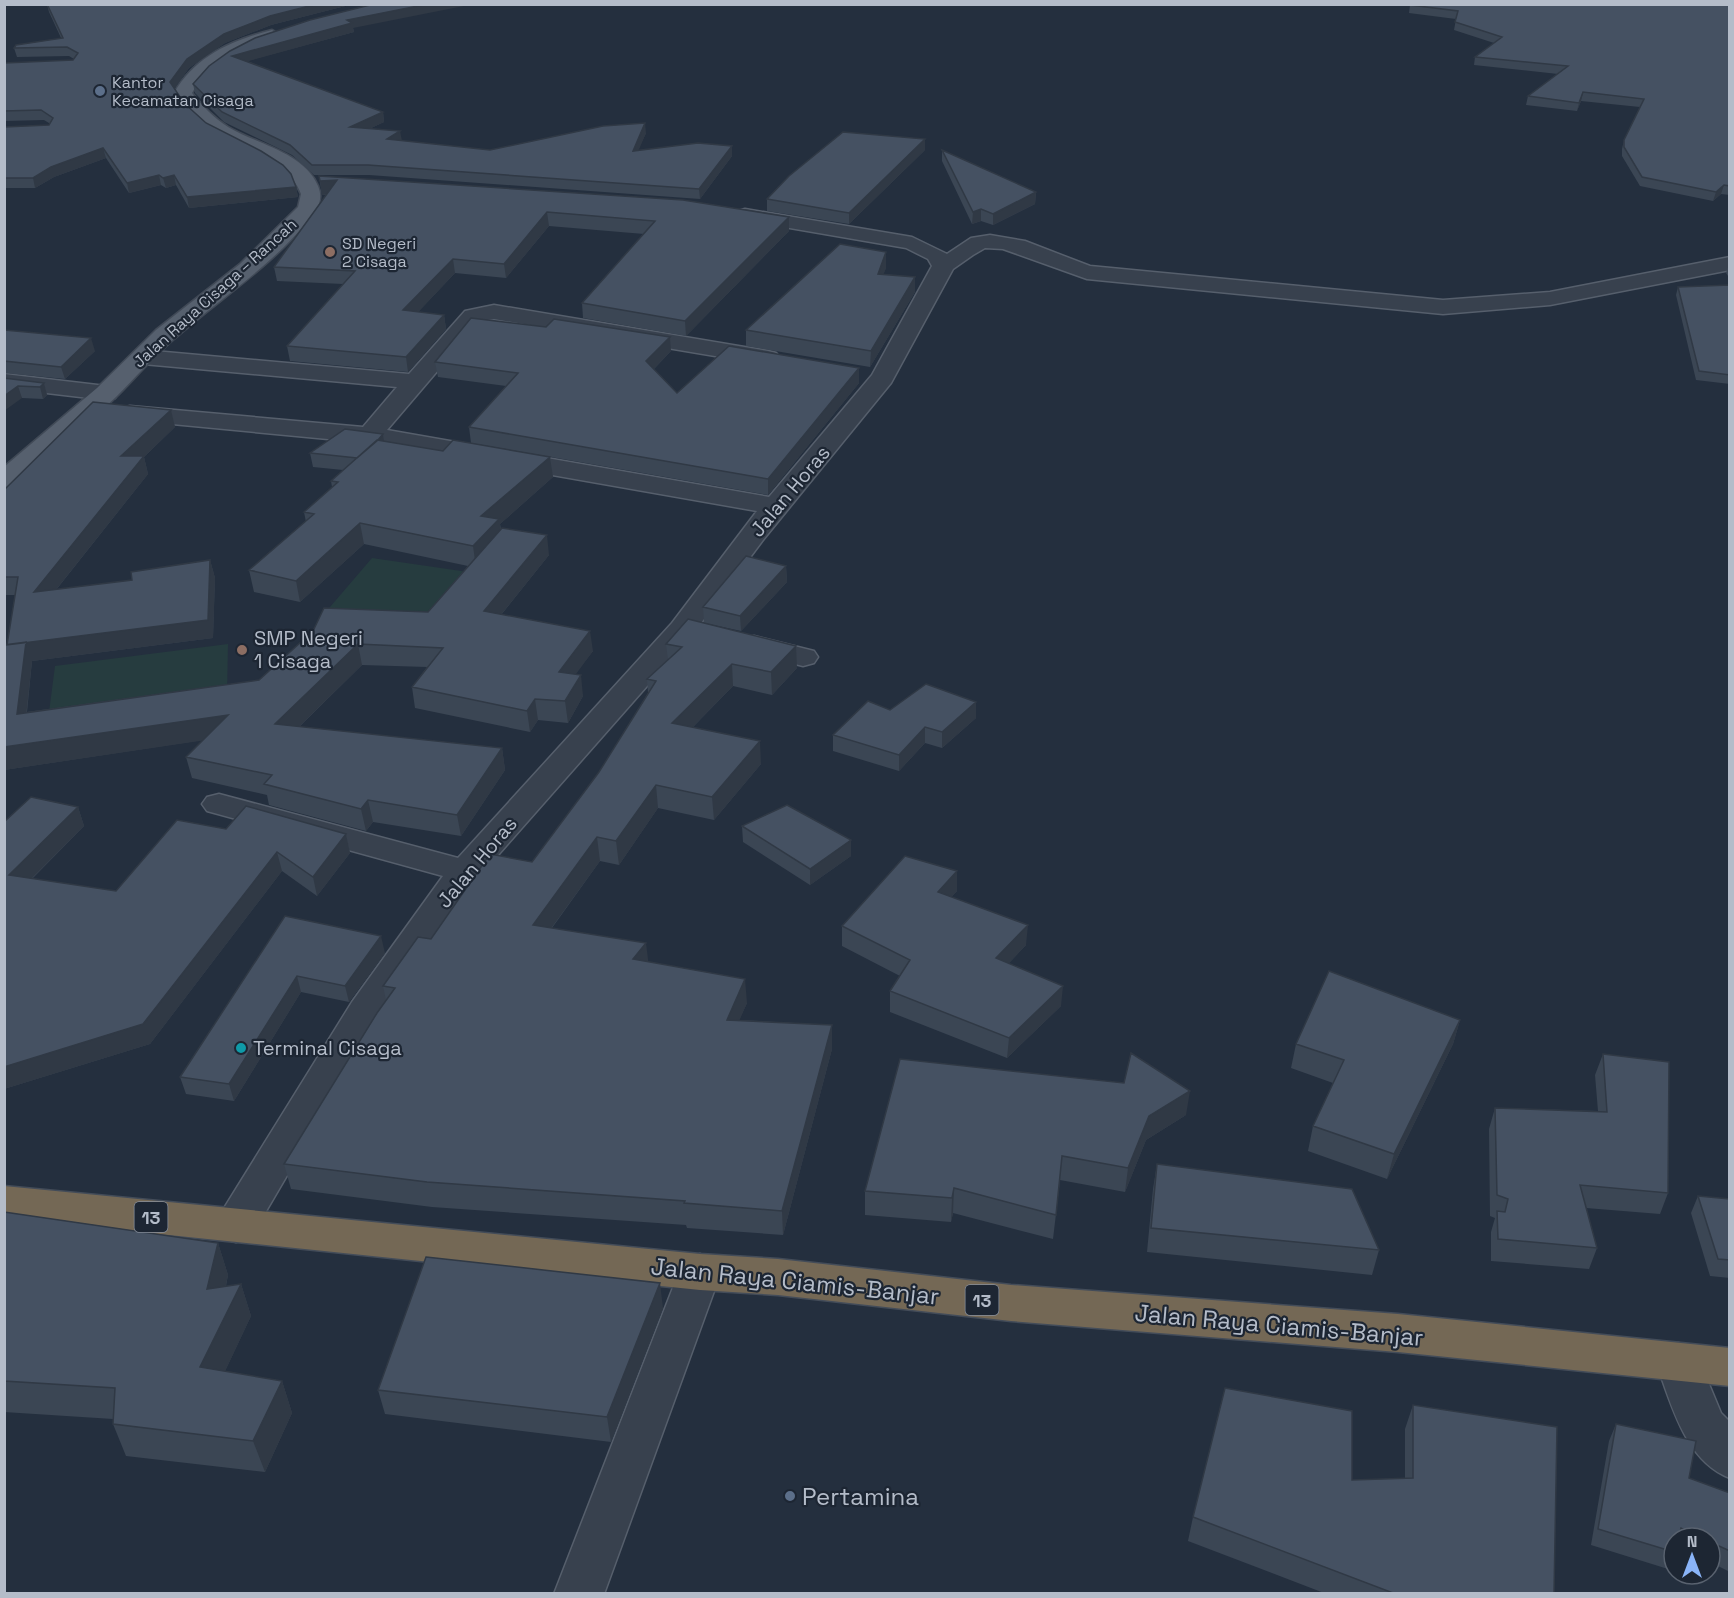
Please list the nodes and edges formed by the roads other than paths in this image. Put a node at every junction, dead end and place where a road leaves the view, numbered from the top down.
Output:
1 (293, 28) edge
2 (307, 183) junction
3 (338, 183) edge
4 (717, 210) edge
5 (1730, 263) edge
6 (943, 266) junction
7 (143, 357) junction
8 (788, 362) edge
9 (4, 381) edge
10 (418, 381) junction
11 (106, 393) junction
12 (85, 409) junction
13 (370, 435) junction
14 (4, 482) edge
15 (778, 507) junction
16 (682, 629) junction
17 (803, 657) dead end
18 (219, 804) dead end
19 (465, 871) junction
20 (4, 1202) edge
21 (236, 1225) junction
22 (700, 1272) junction
23 (1678, 1362) junction
24 (1730, 1367) edge
25 (1730, 1457) edge
26 (579, 1593) edge

1 - 2 main road
2 - 3 street
2 - 7 main road, Jalan Raya Cisaga – Rancah
4 - 6 street
5 - 6 street
6 - 15 street, Jalan Horas
7 - 10 street
7 - 11 main road, Jalan Raya Cisaga – Rancah
8 - 10 street
9 - 11 street
10 - 13 street
11 - 12 main road, Jalan Raya Cisaga – Rancah
12 - 13 street
12 - 14 main road, Jalan Raya Cisaga – Rancah
13 - 15 street
15 - 16 street, Jalan Horas
16 - 17 street
16 - 19 street, Jalan Horas
18 - 19 street
19 - 21 street, Jalan Horas
20 - 21 highway, Jalan Raya Ciamis-Banjar / 13
21 - 22 highway, Jalan Raya Ciamis-Banjar / 13
22 - 23 highway, Jalan Raya Ciamis-Banjar / 13
22 - 26 street
23 - 24 highway, Jalan Raya Ciamis-Banjar / 13
23 - 25 street

